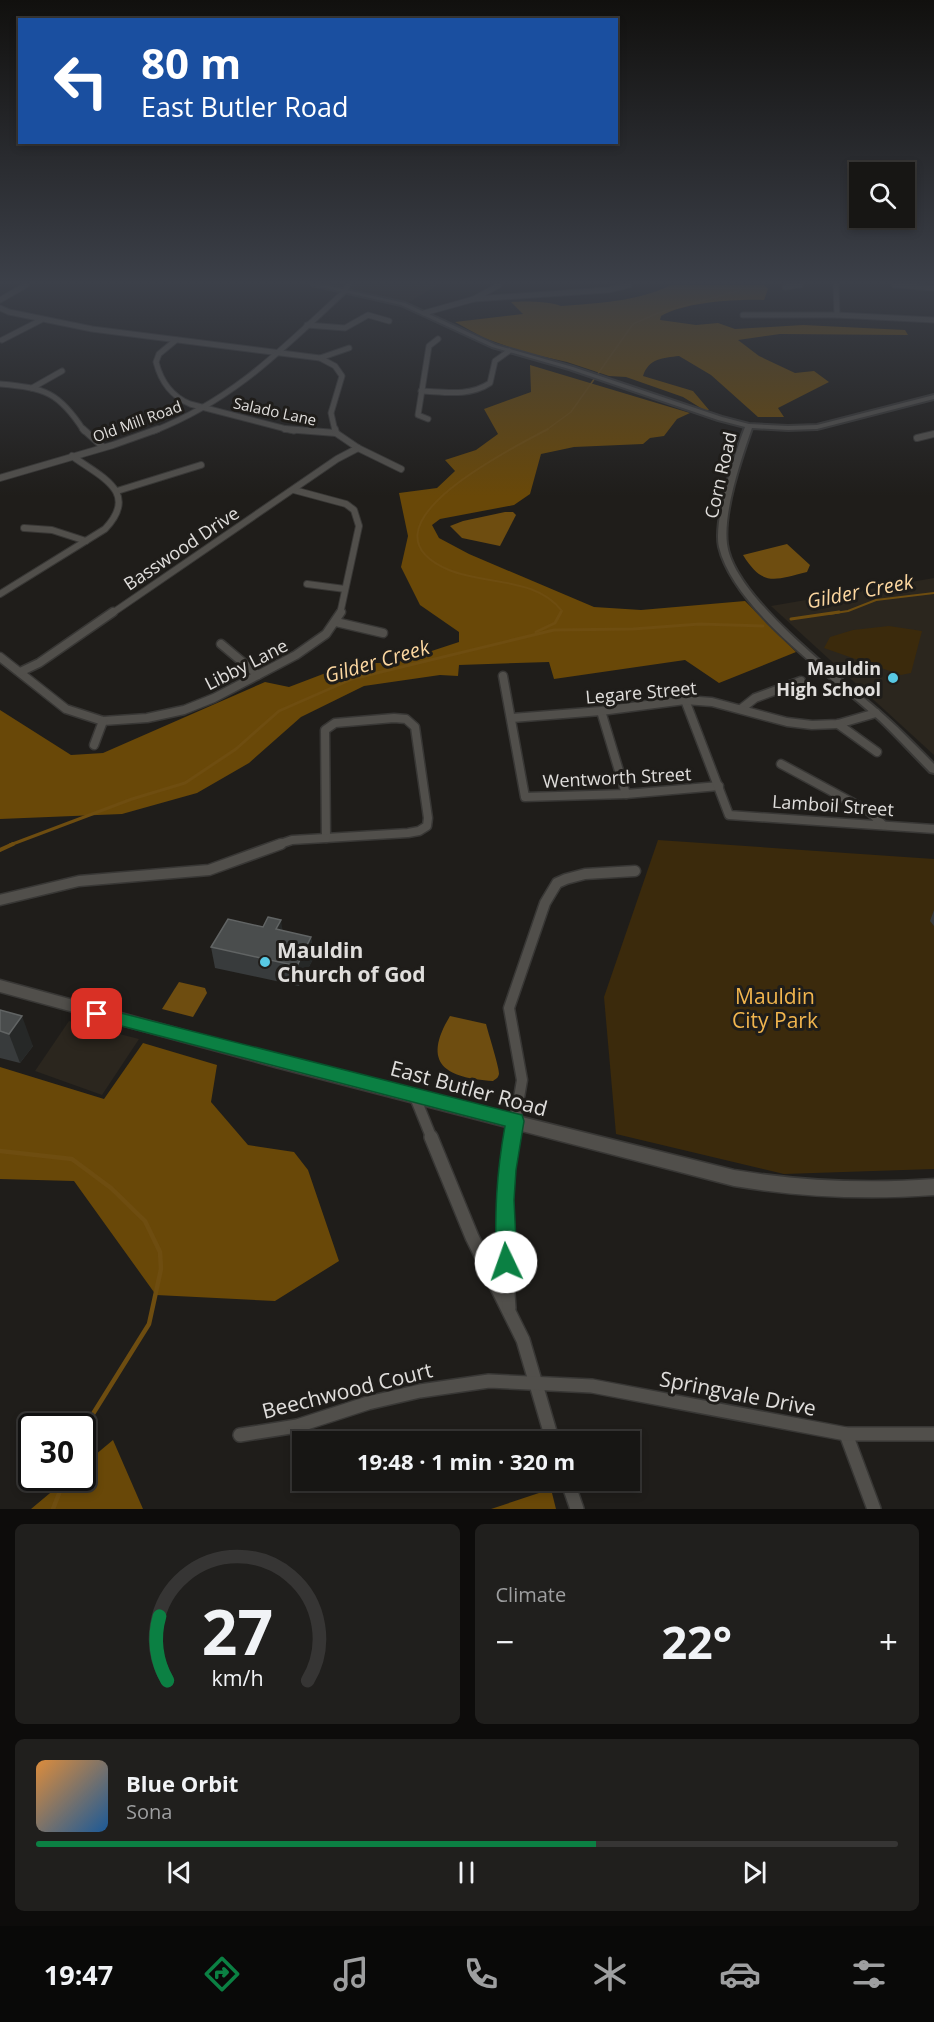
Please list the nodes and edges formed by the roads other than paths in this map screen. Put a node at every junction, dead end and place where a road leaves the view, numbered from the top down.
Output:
1 (159, 355) edge
2 (274, 355) edge
3 (305, 355) edge
4 (327, 355) edge
5 (427, 355) edge
6 (503, 355) edge
7 (524, 355) edge
8 (320, 358) junction
9 (62, 371) dead end
10 (0, 384) edge
11 (32, 388) junction
12 (421, 391) junction
13 (934, 397) edge
14 (204, 407) junction
15 (428, 419) dead end
16 (749, 426) junction
17 (336, 433) junction
18 (934, 434) edge
19 (917, 438) dead end
20 (103, 447) junction
21 (358, 448) junction
22 (72, 456) junction
23 (201, 465) dead end
24 (401, 469) dead end
25 (0, 478) edge
26 (294, 490) junction
27 (117, 491) junction
28 (24, 528) dead end
29 (86, 541) junction
30 (306, 584) dead end
31 (345, 589) junction
32 (0, 594) edge
33 (336, 622) junction
34 (383, 633) dead end
35 (221, 644) dead end
36 (0, 657) edge
37 (20, 672) junction
38 (258, 675) junction
39 (503, 676) dead end
40 (801, 681) dead end
41 (685, 700) junction
42 (741, 709) junction
43 (601, 711) junction
44 (876, 713) junction
45 (512, 718) junction
46 (104, 721) junction
47 (838, 724) junction
48 (94, 745) dead end
49 (877, 752) dead end
50 (781, 764) dead end
51 (934, 770) edge
52 (719, 786) junction
53 (626, 794) junction
54 (883, 825) junction
55 (934, 829) edge
56 (326, 838) junction
57 (635, 871) dead end
58 (0, 900) edge
59 (0, 986) edge
60 (415, 1097) junction
61 (515, 1121) junction
62 (934, 1187) edge
63 (509, 1308) junction
64 (536, 1383) junction
65 (550, 1431) edge
66 (846, 1434) junction
67 (934, 1434) edge
68 (240, 1435) dead end
69 (571, 1491) edge
70 (577, 1509) edge
71 (874, 1509) edge

1 - 14 street, Salado Lane
2 - 14 street, Old Mill Road
3 - 8 street
4 - 8 street
5 - 12 street
6 - 12 street
7 - 16 street
8 - 17 street
9 - 11 street
10 - 11 street
11 - 20 street
12 - 15 street
13 - 16 street
14 - 17 street, Salado Lane
14 - 20 street, Old Mill Road
16 - 44 street, Corn Road
17 - 21 street
18 - 19 street
20 - 22 street, Old Mill Road
21 - 24 street
21 - 26 street, Basswood Drive
22 - 25 street, Old Mill Road
22 - 27 street
23 - 27 street
26 - 31 street, Libby Lane
26 - 37 street, Basswood Drive
27 - 29 street
28 - 29 street
29 - 32 street
30 - 31 street
31 - 33 street, Libby Lane
33 - 34 street
33 - 38 street, Libby Lane
35 - 38 street
36 - 37 street, Libby Lane
37 - 46 street, Libby Lane
38 - 46 street, Libby Lane
39 - 45 street
40 - 42 street
41 - 42 street, Legare Street
41 - 43 street, Legare Street
41 - 52 street
42 - 47 street, Legare Street
43 - 45 street, Legare Street
43 - 53 street
44 - 47 street, Legare Street
44 - 51 street, Corn Road
45 - 53 street, Wentworth Street
46 - 48 street
47 - 49 street
50 - 54 street
52 - 53 street, Wentworth Street
52 - 54 street, Lamboil Street
54 - 55 street, Lamboil Street
56 - 56 street
56 - 58 street
57 - 61 street
59 - 60 main road, East Butler Road
60 - 61 main road, East Butler Road
60 - 63 street
61 - 62 main road, East Butler Road
61 - 63 street
63 - 64 street
64 - 65 street
64 - 66 street, Springvale Drive
64 - 68 street, Beechwood Court
66 - 67 street, Springvale Drive
66 - 71 street
69 - 70 street

